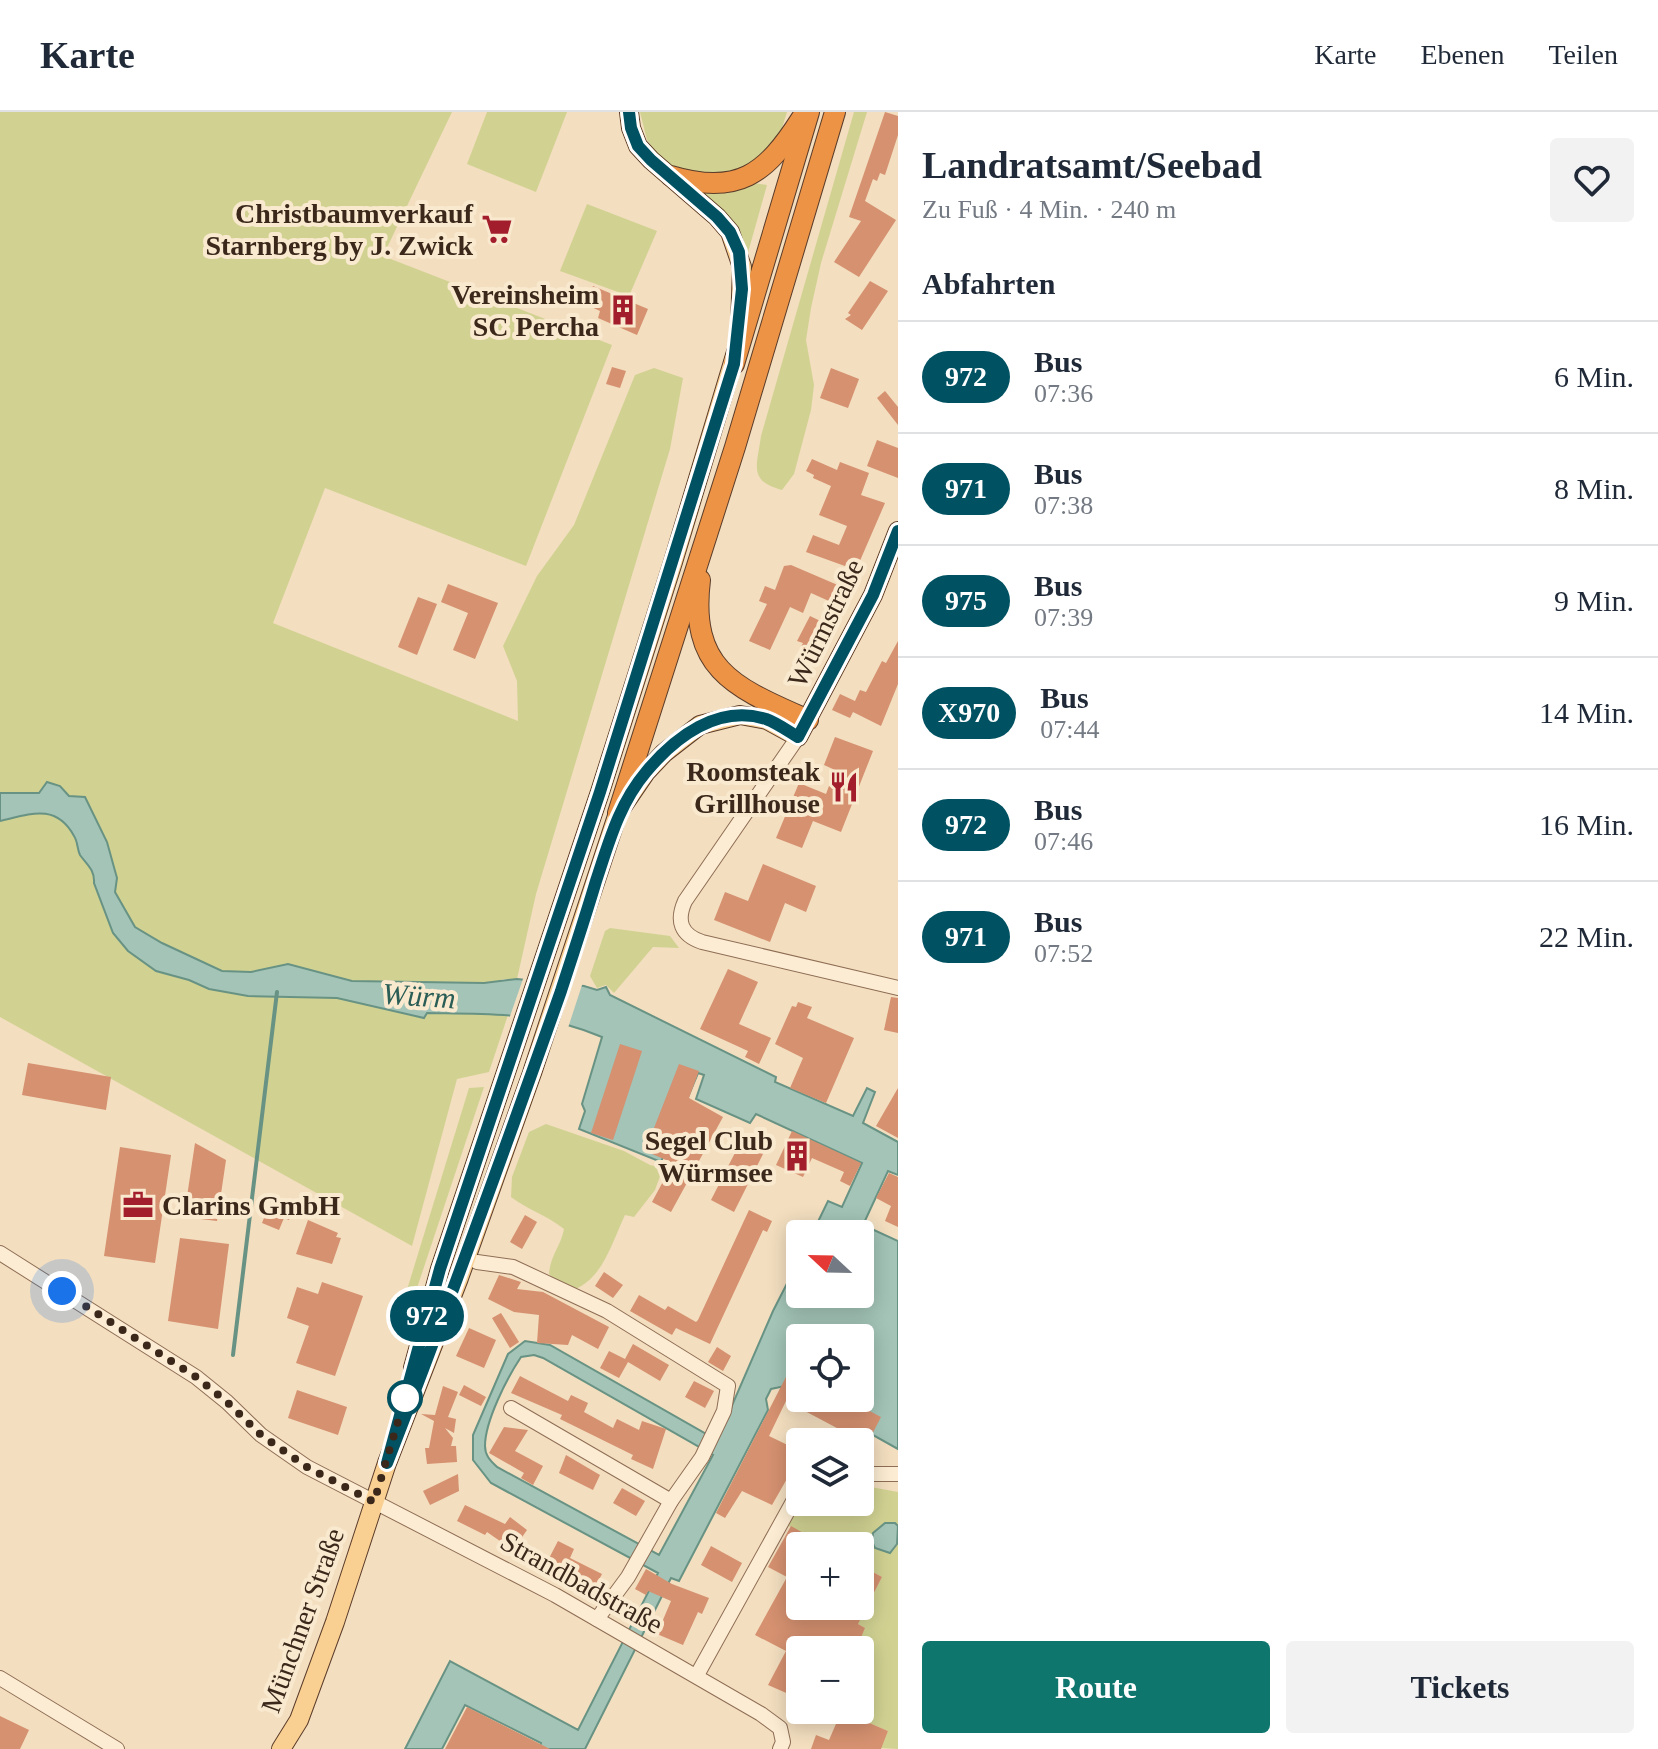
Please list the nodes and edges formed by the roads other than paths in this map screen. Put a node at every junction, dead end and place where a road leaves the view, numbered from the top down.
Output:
1 (629, 112) edge
2 (807, 112) edge
3 (835, 112) edge
4 (671, 176) junction
5 (734, 364) junction
6 (898, 531) edge
7 (707, 537) junction
8 (803, 728) junction
9 (618, 813) junction
10 (898, 988) edge
11 (0, 1253) edge
12 (477, 1262) dead end
13 (511, 1408) dead end
14 (387, 1463) junction
15 (874, 1474) edge
16 (898, 1474) edge
17 (671, 1501) junction
18 (374, 1502) junction
19 (786, 1514) edge
20 (597, 1619) junction
21 (697, 1675) junction
22 (0, 1678) edge
23 (117, 1749) edge
24 (281, 1749) edge
25 (780, 1749) edge

1 - 4 main road, Münchner Straße
2 - 4 highway
2 - 5 highway
3 - 7 highway
4 - 5 main road, Münchner Straße
5 - 14 main road, Münchner Straße
6 - 8 main road, Würmstraße
7 - 8 highway
7 - 9 highway
8 - 9 main road, Münchner Straße
8 - 10 street
9 - 14 main road, Münchner Straße
11 - 18 street, Strandbadstraße
12 - 17 street
13 - 17 street
14 - 18 main road, Münchner Straße
15 - 16 street
17 - 20 street
18 - 20 street, Strandbadstraße
18 - 24 main road, Münchner Straße
19 - 21 street
20 - 21 street, Strandbadstraße
21 - 25 street, Strandbadstraße
22 - 23 street

